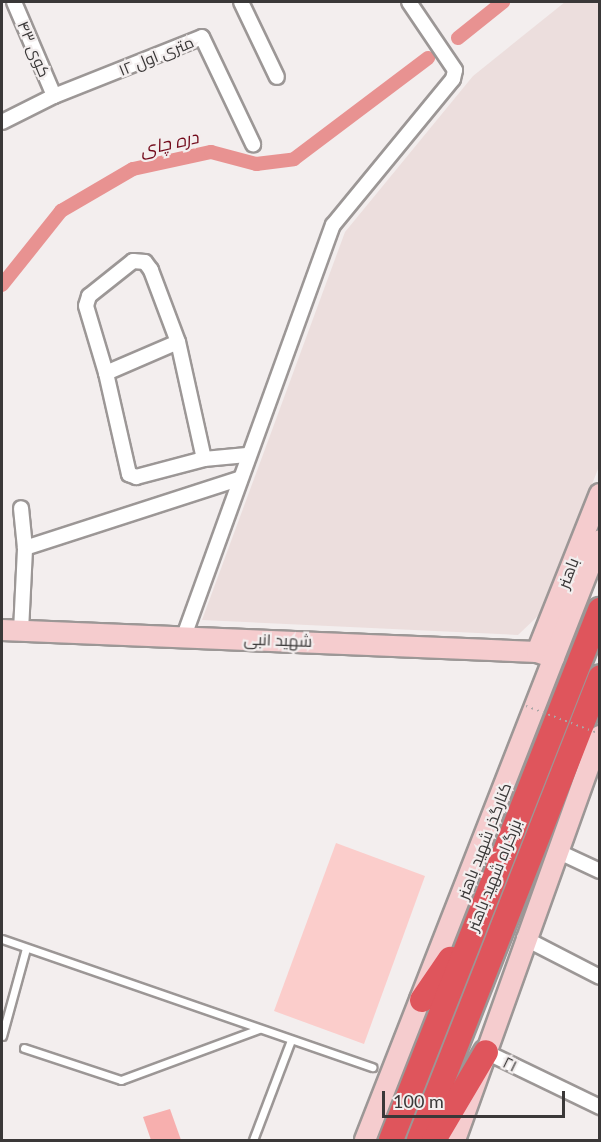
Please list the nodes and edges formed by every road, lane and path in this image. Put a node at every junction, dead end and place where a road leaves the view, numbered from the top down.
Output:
1 (14, 2) edge
2 (241, 2) edge
3 (409, 2) edge
4 (277, 77) dead end
5 (54, 96) junction
6 (2, 122) edge
7 (254, 144) dead end
8 (178, 342) junction
9 (106, 373) junction
10 (247, 455) junction
11 (204, 459) junction
12 (239, 479) junction
13 (600, 494) edge
14 (21, 508) dead end
15 (600, 540) edge
16 (25, 548) junction
17 (600, 610) edge
18 (11, 631) edge
19 (184, 636) junction
20 (546, 655) junction
21 (600, 677) edge
22 (526, 706) dead end
23 (600, 735) edge
24 (557, 851) junction
25 (600, 871) edge
26 (474, 922) junction
27 (524, 938) junction
28 (2, 939) edge
29 (26, 948) junction
30 (600, 977) edge
31 (422, 1000) junction
32 (259, 1029) junction
33 (2, 1036) edge
34 (291, 1040) junction
35 (24, 1048) dead end
36 (486, 1052) junction
37 (372, 1067) dead end
38 (600, 1107) edge
39 (253, 1140) edge
40 (365, 1140) edge
41 (391, 1140) edge
42 (419, 1140) edge
43 (434, 1140) edge
44 (454, 1140) edge

1 - 5 street, کوی ۴۳
2 - 4 street
3 - 10 street
5 - 6 street, ۱۲ متری اول
5 - 7 street, ۱۲ متری اول
8 - 9 street
8 - 9 street
8 - 11 street
9 - 11 street
10 - 11 street
10 - 12 street
12 - 16 street
12 - 19 street
13 - 20 main road, باهنر
14 - 16 street
15 - 20 main road, کنارگذر شهید باهنر
16 - 18 street
17 - 26 highway, بزرگراه شهید باهنر
18 - 19 main road, شهید انبی
19 - 20 main road, شهید انبی
20 - 31 main road, کنارگذر شهید باهنر
21 - 42 highway, بزرگراه شهید باهنر
22 - 23 path, bridge
23 - 24 main road
24 - 25 street
24 - 27 main road
26 - 31 highway
26 - 41 highway, بزرگراه شهید باهنر
27 - 30 street
27 - 36 main road
28 - 29 lane
29 - 32 lane
29 - 33 lane
31 - 40 main road, کنارگذر شهید باهنر
32 - 34 lane
32 - 35 lane
34 - 37 lane
34 - 39 lane
36 - 38 street, ۲۱
36 - 43 highway
36 - 44 main road

